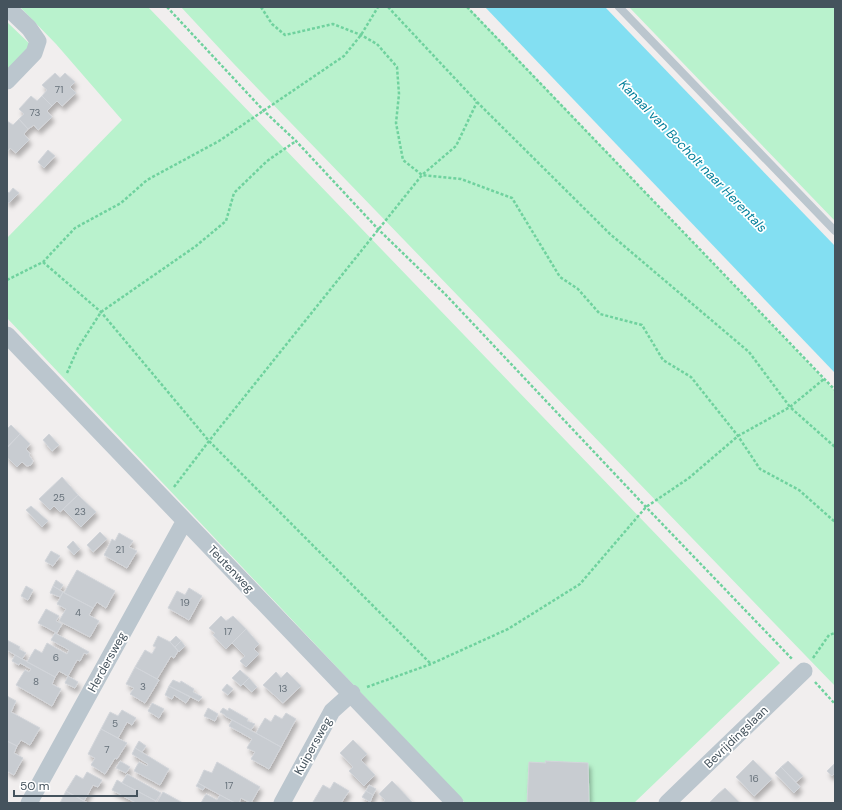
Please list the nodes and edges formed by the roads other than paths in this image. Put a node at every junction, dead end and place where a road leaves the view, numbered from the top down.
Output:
1 (7, 7) edge
2 (619, 7) edge
3 (7, 82) edge
4 (835, 231) edge
5 (7, 334) edge
6 (184, 522) junction
7 (804, 671) road end
8 (352, 693) junction
9 (29, 803) edge
10 (282, 803) edge
11 (455, 803) edge
12 (667, 803) edge

1 - 3 street
2 - 4 lane
5 - 6 street, Teutenweg
6 - 8 street, Teutenweg
6 - 9 street, Herdersweg
7 - 12 street, Bevrijdingslaan
8 - 10 street, Kuipersweg
8 - 11 street, Teutenweg

